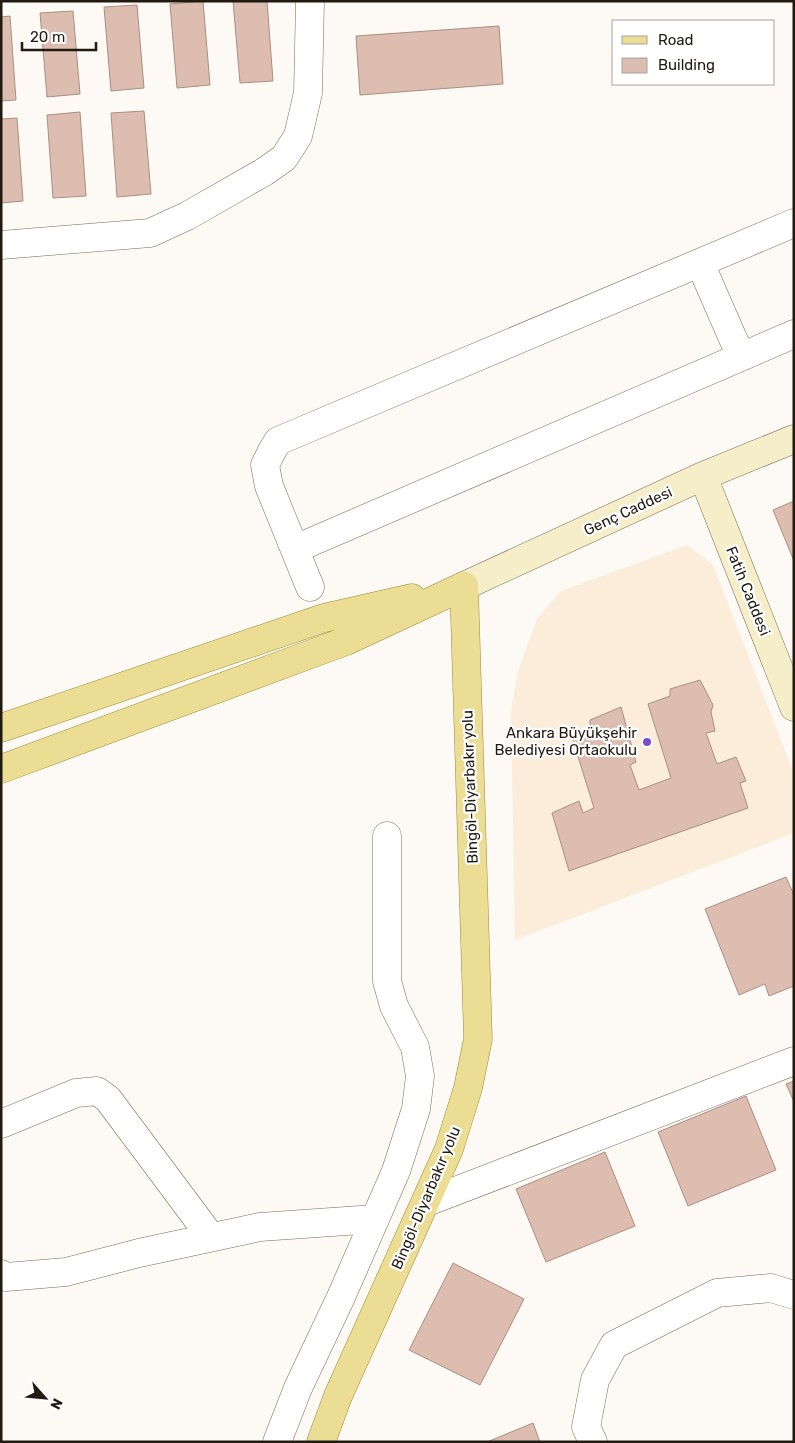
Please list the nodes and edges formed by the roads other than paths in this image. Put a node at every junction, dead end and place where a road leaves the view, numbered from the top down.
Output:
1 (310, 1) edge
2 (794, 223) edge
3 (1, 245) edge
4 (700, 262) junction
5 (794, 334) edge
6 (741, 357) junction
7 (794, 440) edge
8 (703, 476) junction
9 (294, 549) junction
10 (464, 586) junction
11 (310, 587) dead end
12 (794, 707) edge
13 (1, 728) edge
14 (1, 769) edge
15 (386, 836) dead end
16 (794, 1061) edge
17 (1, 1124) edge
18 (426, 1202) junction
19 (375, 1219) junction
20 (211, 1237) junction
21 (1, 1274) edge
22 (794, 1296) edge
23 (277, 1442) edge
24 (321, 1442) edge
25 (593, 1442) edge

1 - 3 street
2 - 4 street
4 - 6 street
4 - 9 street
5 - 6 street
6 - 9 street
7 - 8 street, Genç Caddesi
8 - 10 street, Genç Caddesi
8 - 12 street, Fatih Caddesi
9 - 11 street
10 - 13 main road
10 - 14 main road
10 - 18 main road, Bingöl-Diyarbakır yolu
15 - 19 street
16 - 18 street
17 - 20 street
18 - 24 main road, Bingöl-Diyarbakır yolu
19 - 20 street
19 - 23 street
20 - 21 street
22 - 25 street

